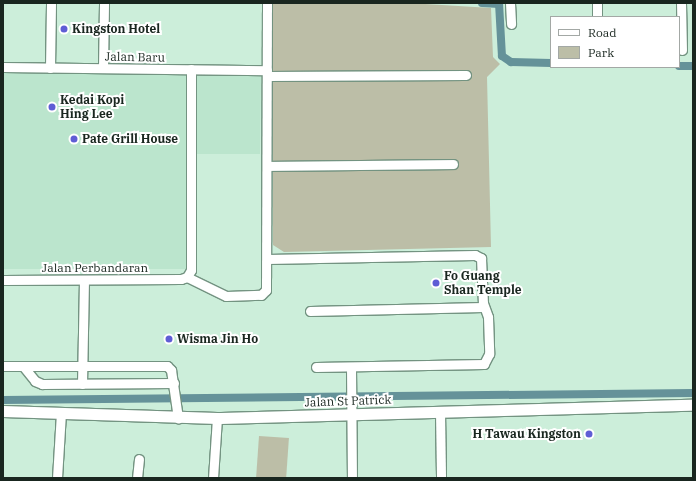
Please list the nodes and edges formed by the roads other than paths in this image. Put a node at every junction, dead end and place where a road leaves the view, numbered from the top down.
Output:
1 (51, 3) edge
2 (104, 3) edge
3 (267, 3) edge
4 (510, 3) edge
5 (597, 3) edge
6 (681, 3) edge
7 (597, 16) edge
8 (511, 24) dead end
9 (682, 50) dead end
10 (3, 67) edge
11 (50, 68) junction
12 (103, 68) junction
13 (191, 69) junction
14 (267, 73) junction
15 (466, 75) dead end
16 (453, 164) dead end
17 (267, 166) junction
18 (267, 259) junction
19 (187, 277) junction
20 (3, 280) edge
21 (84, 280) junction
22 (483, 307) junction
23 (310, 311) dead end
24 (3, 366) edge
25 (23, 366) junction
26 (82, 366) junction
27 (316, 367) dead end
28 (351, 367) junction
29 (174, 383) junction
30 (82, 384) junction
31 (693, 405) edge
32 (3, 411) edge
33 (440, 412) junction
34 (61, 413) junction
35 (351, 414) junction
36 (178, 418) junction
37 (217, 418) junction
38 (139, 459) dead end
39 (57, 478) edge
40 (137, 478) edge
41 (213, 478) edge
42 (352, 478) edge
43 (441, 478) edge

1 - 11 street
2 - 12 street
3 - 14 street
4 - 8 street
5 - 7 street
6 - 9 street
10 - 11 street, Jalan Baru
11 - 12 street, Jalan Baru
12 - 13 street, Jalan Baru
13 - 14 street, Jalan Baru
13 - 19 street
14 - 15 street, Jalan Baru
14 - 17 street
16 - 17 street
17 - 18 street
18 - 19 street
18 - 22 street
19 - 21 street, Jalan Perbandaran
20 - 21 street, Jalan Perbandaran
21 - 26 street
22 - 23 street
22 - 28 street
24 - 25 street
25 - 26 street
25 - 30 street
26 - 29 street
26 - 30 street
27 - 28 street
28 - 35 street
29 - 30 street
29 - 36 street
31 - 33 street, Jalan St Patrick
32 - 34 street, Jalan St Patrick
33 - 35 street, Jalan St Patrick
33 - 43 street
34 - 36 street, Jalan St Patrick
34 - 39 street
35 - 37 street, Jalan St Patrick
35 - 42 street
36 - 37 street, Jalan St Patrick
37 - 41 street
38 - 40 street

